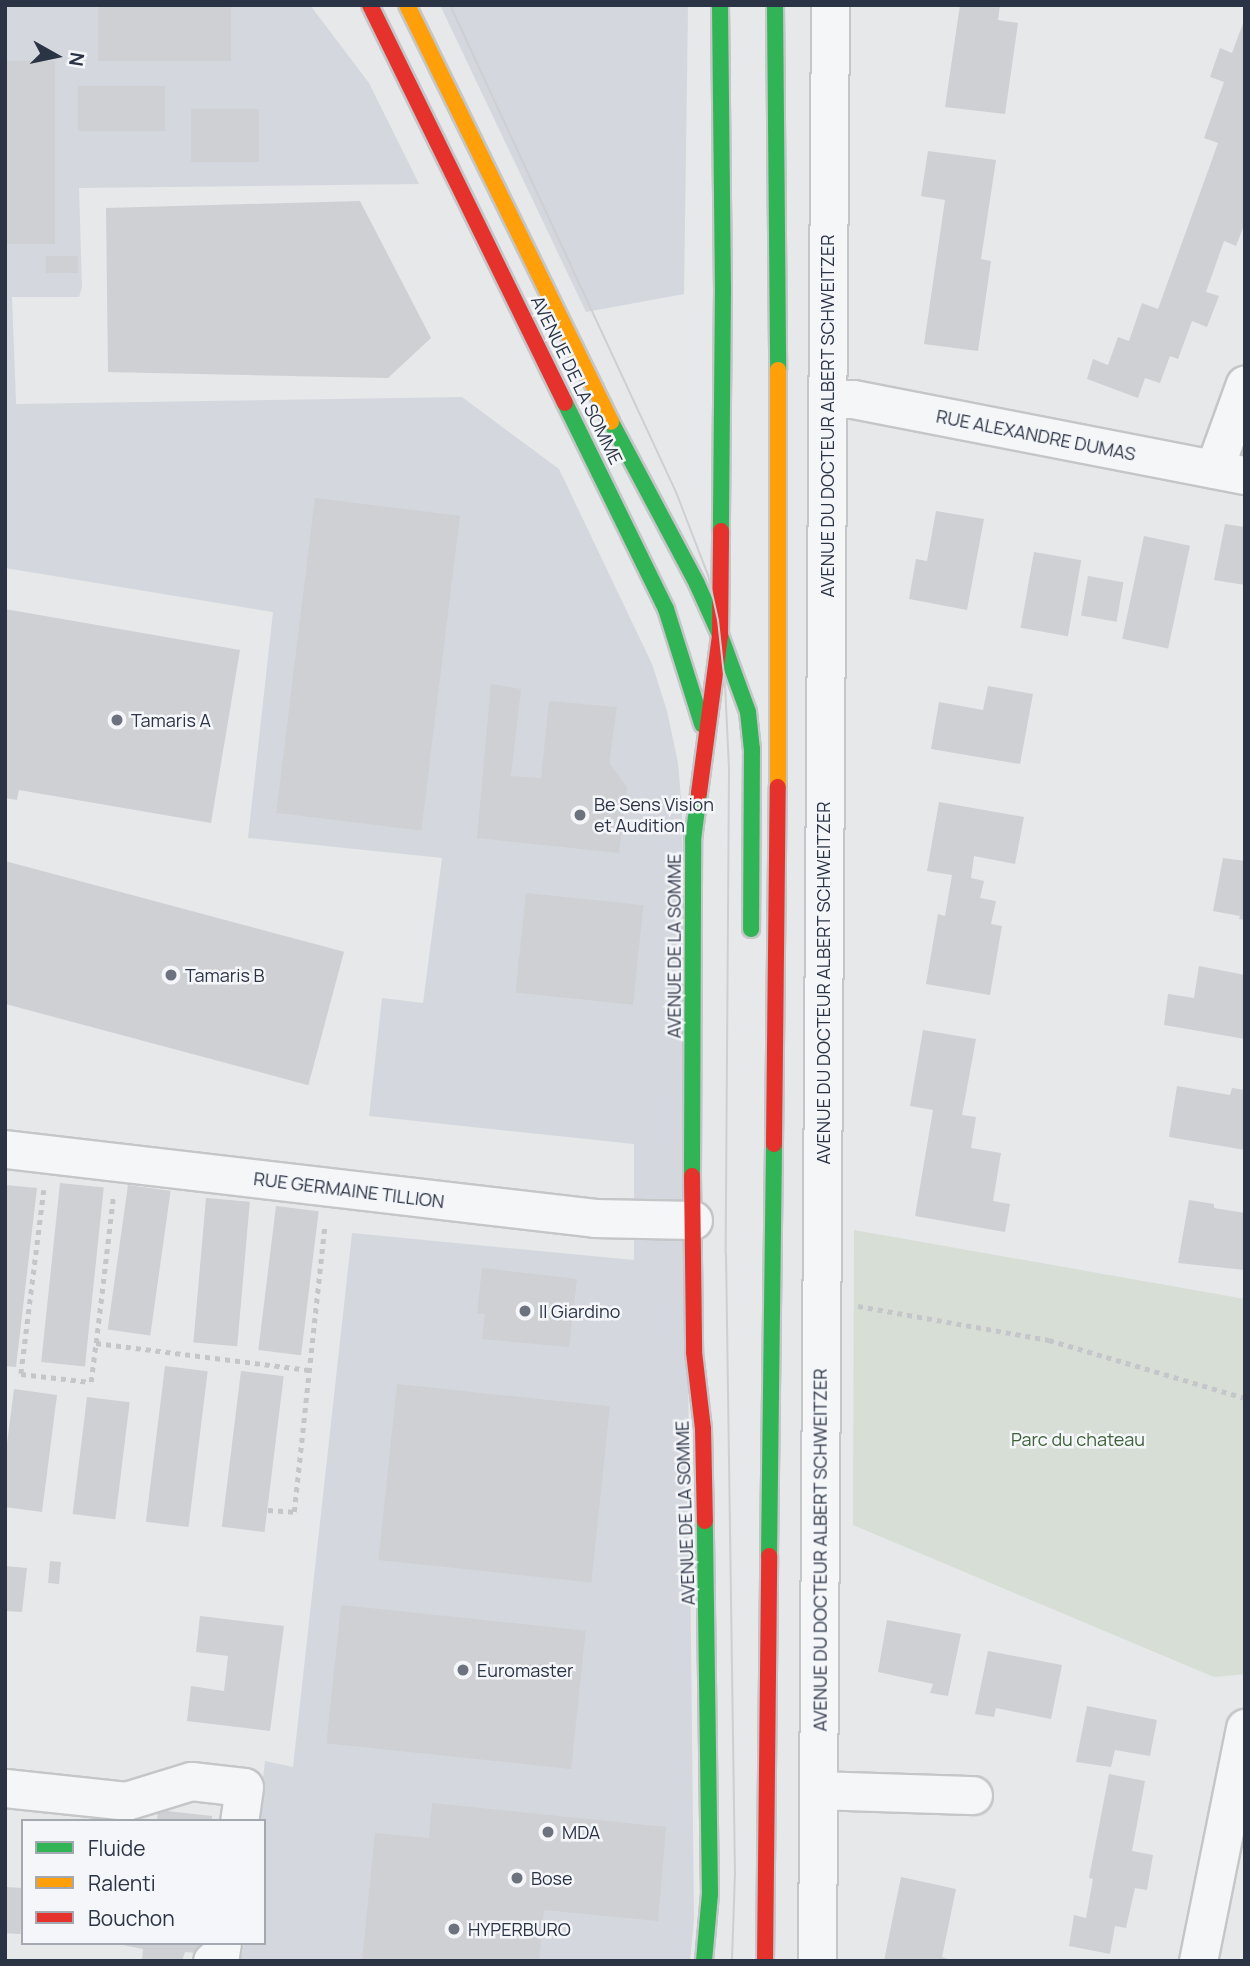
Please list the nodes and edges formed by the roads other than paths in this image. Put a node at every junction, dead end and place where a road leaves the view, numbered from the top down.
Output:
1 (370, 5) edge
2 (407, 5) edge
3 (720, 5) edge
4 (775, 5) edge
5 (830, 5) edge
6 (1245, 384) edge
7 (828, 399) junction
8 (1229, 472) edge
9 (720, 635) junction
10 (705, 736) junction
11 (751, 941) dead end
12 (758, 1131) dead end
13 (5, 1149) edge
14 (774, 1180) junction
15 (693, 1220) junction
16 (1245, 1728) edge
17 (5, 1788) edge
18 (819, 1790) junction
19 (973, 1795) dead end
20 (239, 1819) edge
21 (222, 1945) edge
22 (212, 1961) edge
23 (704, 1961) edge
24 (765, 1961) edge
25 (817, 1961) edge
26 (1198, 1961) edge

1 - 10 main road, AVENUE DE LA SOMME
2 - 9 main road, AVENUE DE LA SOMME
3 - 9 main road
4 - 14 main road
5 - 7 street, AVENUE DU DOCTEUR ALBERT SCHWEITZER
6 - 8 street
7 - 8 street, RUE ALEXANDRE DUMAS
7 - 18 street, AVENUE DU DOCTEUR ALBERT SCHWEITZER
9 - 10 main road
9 - 11 main road, AVENUE DE LA SOMME
10 - 15 main road, AVENUE DE LA SOMME
12 - 14 main road
13 - 15 street, RUE GERMAINE TILLION
14 - 24 main road
15 - 23 main road, AVENUE DE LA SOMME
16 - 26 street
17 - 20 street
18 - 19 street
18 - 25 street, AVENUE DU DOCTEUR ALBERT SCHWEITZER
21 - 22 street

